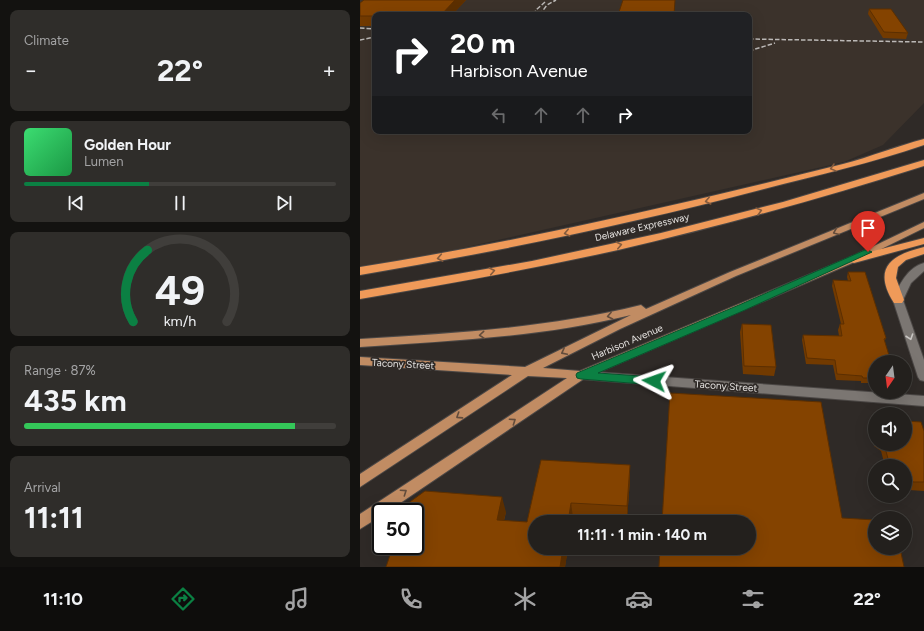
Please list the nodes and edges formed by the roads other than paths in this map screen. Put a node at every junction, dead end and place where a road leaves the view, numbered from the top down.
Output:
1 (923, 143) edge
2 (924, 163) edge
3 (924, 196) edge
4 (924, 225) edge
5 (924, 241) edge
6 (924, 250) edge
7 (854, 259) junction
8 (924, 266) edge
9 (360, 271) edge
10 (360, 295) edge
11 (898, 300) junction
12 (662, 304) junction
13 (360, 343) edge
14 (360, 361) edge
15 (527, 371) junction
16 (581, 375) junction
17 (924, 377) edge
18 (924, 401) edge
19 (360, 481) edge
20 (360, 522) edge

1 -> 9 highway, Delaware Expressway
10 -> 2 highway, Delaware Expressway
3 -> 12 main road, Harbison Avenue
4 - 7 main road, Harbison Avenue
5 - 7 highway
6 - 11 highway
7 - 16 main road, Harbison Avenue
8 - 11 main road
11 -> 17 main road
12 -> 13 main road
12 -> 15 main road, Harbison Avenue
14 - 15 main road, Tacony Street
15 - 16 main road, Tacony Street
15 -> 19 main road, Harbison Avenue
16 - 18 main road, Tacony Street
20 -> 16 main road, Harbison Avenue

